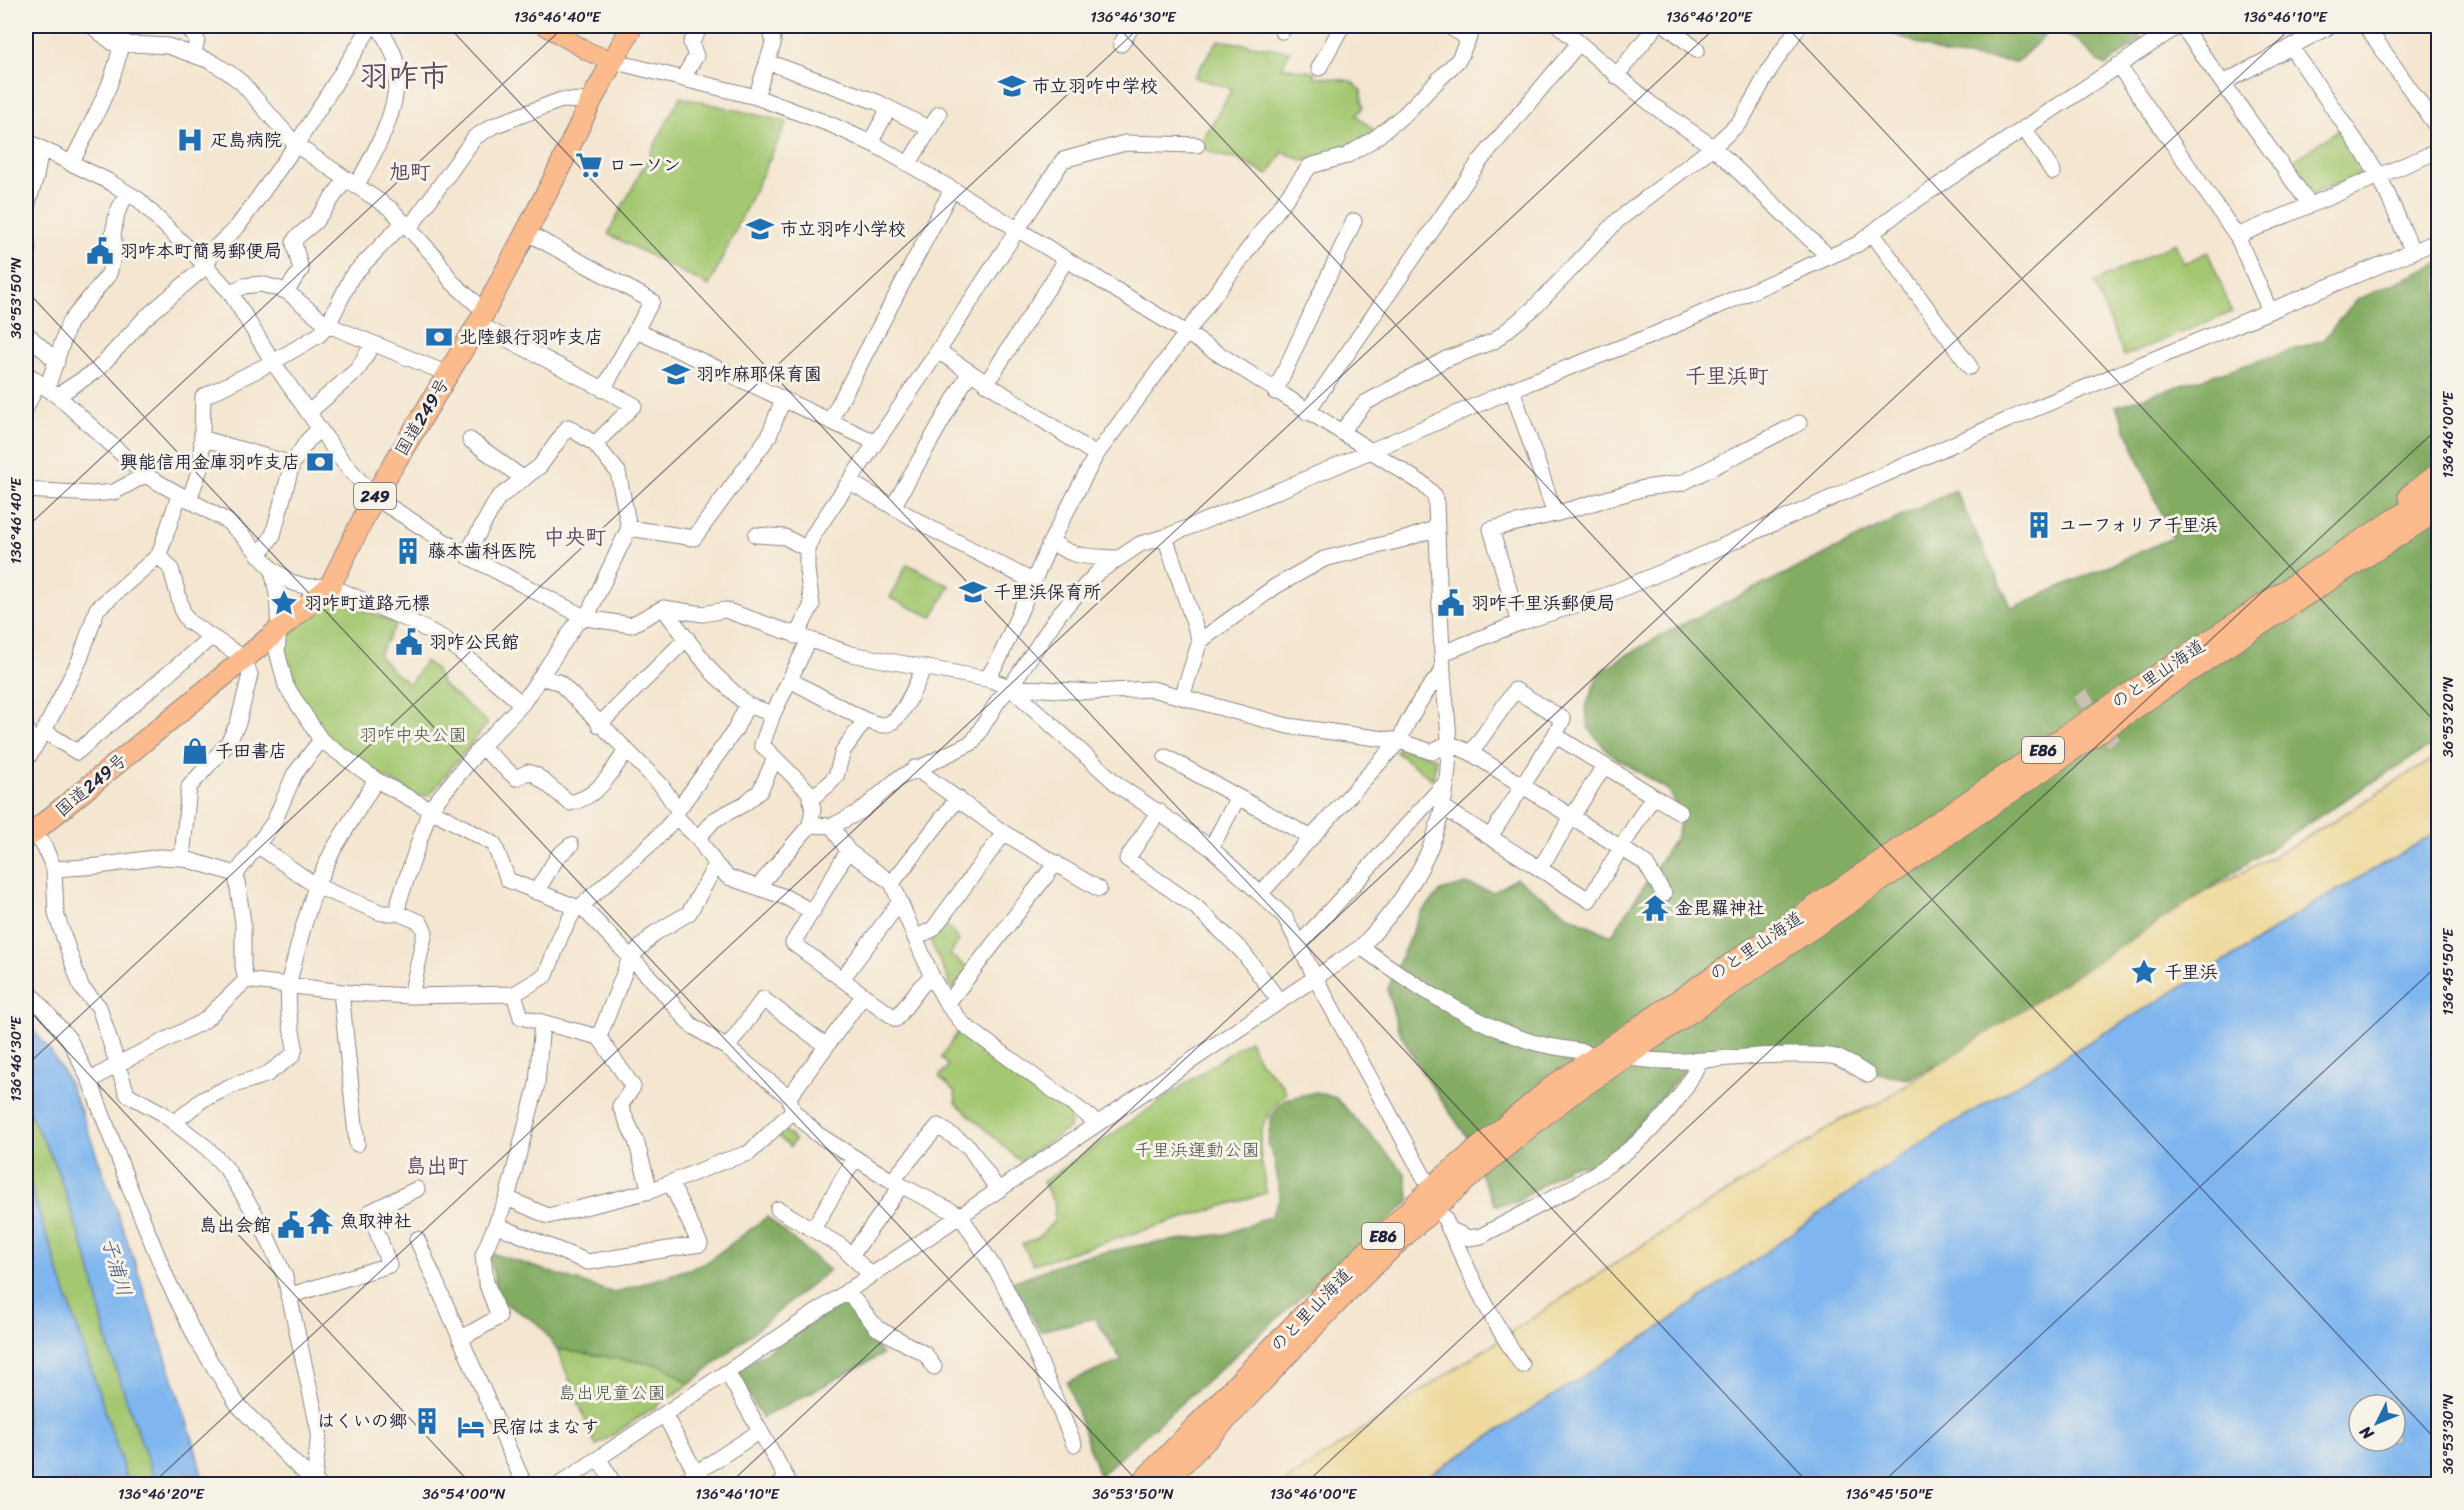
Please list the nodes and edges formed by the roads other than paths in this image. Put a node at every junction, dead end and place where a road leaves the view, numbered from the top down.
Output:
1 (92, 26) edge
2 (123, 26) edge
3 (188, 26) edge
4 (371, 26) edge
5 (378, 26) edge
6 (545, 26) edge
7 (632, 26) edge
8 (701, 26) edge
9 (772, 26) edge
10 (1132, 26) edge
11 (1342, 26) edge
12 (1448, 26) edge
13 (1559, 26) edge
14 (1656, 26) edge
15 (1667, 26) edge
16 (1799, 26) edge
17 (2180, 26) edge
18 (2330, 26) edge
19 (2366, 26) edge
20 (1471, 32) edge
21 (122, 43) junction
22 (1580, 43) junction
23 (1121, 44) dead end
24 (2291, 47) junction
25 (1697, 50) dead end
26 (193, 55) junction
27 (612, 61) junction
28 (768, 62) junction
29 (2118, 65) junction
30 (1319, 68) dead end
31 (1616, 76) junction
32 (683, 78) junction
33 (2223, 83) junction
34 (756, 97) junction
35 (591, 101) junction
36 (889, 108) junction
37 (939, 114) dead end
38 (2024, 128) junction
39 (930, 129) junction
40 (2439, 129) edge
41 (26, 141) edge
42 (870, 143) junction
43 (296, 145) junction
44 (1197, 145) dead end
45 (1713, 147) junction
46 (41, 149) junction
47 (2439, 152) edge
48 (909, 163) junction
49 (71, 164) junction
50 (2053, 172) dead end
51 (2379, 175) junction
52 (351, 182) junction
53 (952, 189) junction
54 (128, 193) junction
55 (2310, 205) junction
56 (26, 209) edge
57 (1354, 221) dead end
58 (407, 224) junction
59 (526, 231) junction
60 (1018, 231) junction
61 (1873, 234) junction
62 (2237, 236) junction
63 (26, 240) edge
64 (2439, 241) edge
65 (2413, 252) junction
66 (26, 254) edge
67 (1829, 257) junction
68 (1066, 261) junction
69 (206, 266) junction
70 (286, 291) junction
71 (230, 292) junction
72 (2270, 311) junction
73 (481, 317) junction
74 (328, 325) junction
75 (637, 331) junction
76 (26, 333) edge
77 (1186, 333) junction
78 (372, 345) junction
79 (938, 351) junction
80 (57, 362) junction
81 (273, 362) junction
82 (1970, 367) dead end
83 (448, 374) junction
84 (969, 374) junction
85 (986, 384) junction
86 (42, 385) edge
87 (1512, 389) junction
88 (603, 390) junction
89 (1275, 392) junction
90 (783, 399) junction
91 (26, 408) edge
92 (1307, 412) junction
93 (308, 413) junction
94 (831, 419) junction
95 (1799, 423) dead end
96 (319, 429) junction
97 (1341, 432) junction
98 (204, 439) junction
99 (470, 440) dead end
100 (875, 442) junction
101 (595, 444) junction
102 (1368, 451) junction
103 (1096, 455) junction
104 (292, 464) junction
105 (2439, 474) edge
106 (145, 475) junction
107 (524, 479) junction
108 (850, 482) junction
109 (2439, 492) edge
110 (26, 493) edge
111 (184, 497) junction
112 (374, 497) junction
113 (893, 507) junction
114 (2439, 510) edge
115 (1555, 514) junction
116 (2439, 525) edge
117 (629, 528) junction
118 (1437, 528) junction
119 (756, 535) dead end
120 (1165, 537) junction
121 (1051, 541) junction
122 (807, 549) junction
123 (159, 555) junction
124 (259, 555) junction
125 (466, 555) junction
126 (1116, 558) junction
127 (272, 569) junction
128 (1034, 582) junction
129 (330, 586) junction
130 (663, 608) junction
131 (2257, 608) junction
132 (586, 618) junction
133 (1519, 623) junction
134 (279, 629) junction
135 (210, 638) junction
136 (687, 638) junction
137 (802, 638) junction
138 (1200, 641) junction
139 (2219, 651) junction
140 (1443, 653) junction
141 (244, 658) junction
142 (924, 668) junction
143 (1443, 671) junction
144 (542, 678) junction
145 (987, 679) junction
146 (790, 680) junction
147 (1010, 687) junction
148 (1182, 697) junction
149 (522, 704) junction
150 (747, 705) junction
151 (773, 714) junction
152 (865, 720) junction
153 (599, 724) junction
154 (26, 727) edge
155 (44, 731) junction
156 (1554, 735) junction
157 (321, 740) junction
158 (1399, 741) junction
159 (1449, 743) junction
160 (481, 747) junction
161 (626, 751) junction
162 (1471, 753) junction
163 (29, 755) edge
164 (775, 758) junction
165 (1166, 758) dead end
166 (1604, 766) junction
167 (915, 768) junction
168 (376, 780) junction
169 (1447, 781) junction
170 (1522, 786) junction
171 (1653, 796) junction
172 (1238, 797) junction
173 (958, 798) junction
174 (810, 799) junction
175 (1444, 808) junction
176 (430, 809) junction
177 (1159, 811) junction
178 (1680, 812) dead end
179 (677, 813) junction
180 (1571, 816) junction
181 (810, 825) junction
182 (832, 826) junction
183 (28, 830) edge
184 (1004, 832) junction
185 (1310, 837) junction
186 (1490, 837) junction
187 (698, 838) junction
188 (256, 844) junction
189 (571, 845) dead end
190 (1211, 848) junction
191 (1619, 848) junction
192 (848, 851) junction
193 (182, 858) junction
194 (1056, 863) junction
195 (716, 866) junction
196 (1540, 868) junction
197 (54, 869) junction
198 (236, 874) junction
199 (892, 883) junction
200 (316, 886) junction
201 (758, 887) junction
202 (1099, 889) dead end
203 (536, 892) junction
204 (1261, 893) junction
205 (1664, 894) dead end
206 (900, 903) junction
207 (579, 906) junction
208 (813, 912) junction
209 (398, 913) junction
210 (915, 938) junction
211 (1300, 944) junction
212 (1361, 947) junction
213 (630, 958) junction
214 (932, 977) junction
215 (842, 979) junction
216 (1316, 979) junction
217 (246, 980) junction
218 (288, 985) junction
219 (26, 988) edge
220 (341, 992) junction
221 (514, 994) junction
222 (411, 996) junction
223 (863, 996) junction
224 (1280, 1002) junction
225 (947, 1004) junction
226 (542, 1022) junction
227 (599, 1037) junction
228 (825, 1045) junction
229 (727, 1048) junction
230 (1585, 1052) dead end
231 (1638, 1059) dead end
232 (1700, 1060) junction
233 (117, 1065) junction
234 (1868, 1075) dead end
235 (90, 1081) junction
236 (791, 1104) junction
237 (175, 1122) junction
238 (1098, 1123) junction
239 (357, 1144) dead end
240 (855, 1158) junction
241 (1425, 1179) dead end
242 (670, 1184) junction
243 (896, 1184) junction
244 (417, 1189) dead end
245 (998, 1190) junction
246 (650, 1191) junction
247 (507, 1198) junction
248 (778, 1209) dead end
249 (960, 1215) junction
250 (496, 1226) junction
251 (813, 1229) junction
252 (417, 1239) dead end
253 (851, 1256) junction
254 (871, 1275) junction
255 (848, 1290) junction
256 (288, 1296) junction
257 (460, 1339) junction
258 (1522, 1365) dead end
259 (934, 1367) dead end
260 (727, 1372) junction
261 (664, 1414) junction
262 (760, 1431) junction
263 (1074, 1444) dead end
264 (599, 1459) junction
265 (699, 1479) edge
266 (316, 1483) edge
267 (524, 1485) edge
268 (560, 1485) edge
269 (614, 1485) edge
270 (679, 1485) edge
271 (780, 1485) edge
272 (1140, 1485) edge
273 (1162, 1485) edge

1 - 21 street
2 - 21 street
3 - 26 street
4 - 43 street
5 - 52 street
6 - 27 main road
7 - 27 highway, 国道249号 / 249
8 - 32 street
9 - 28 street
10 - 23 street
11 - 30 street
12 - 20 street
13 - 22 street
14 - 31 street
15 - 25 street
16 - 45 street
17 - 29 street
17 - 33 street
18 - 24 street
19 - 40 street
20 - 77 street
21 - 26 street
21 - 49 street
22 - 31 street
22 - 92 street
24 - 33 street
24 - 51 street
26 - 43 street
27 - 32 street
27 - 35 highway, 国道249号 / 249
28 - 34 street
28 - 36 street
29 - 38 street
29 - 62 street
31 - 45 street
32 - 34 street
33 - 55 street
34 - 42 street
35 - 58 street
35 - 59 highway, 国道249号 / 249
36 - 39 street
36 - 42 street
37 - 39 street
38 - 50 street
38 - 61 street
39 - 48 street
41 - 46 street
42 - 48 street
43 - 52 street
43 - 69 street
44 - 60 street
45 - 67 street
45 - 97 street
46 - 49 street
46 - 56 street
47 - 51 street
48 - 53 street
49 - 54 street
51 - 55 street
51 - 65 street
52 - 58 street
52 - 70 street
53 - 60 street
53 - 94 street
54 - 69 street
54 - 80 street
55 - 62 street
57 - 89 street
58 - 73 street
58 - 74 street
59 - 73 highway, 国道249号 / 249
59 - 75 street
60 - 68 street
60 - 79 street
61 - 67 street
61 - 82 street
62 - 72 street
63 - 66 street
64 - 65 street
65 - 72 street
67 - 87 street
68 - 77 street
68 - 85 street
69 - 71 street
69 - 86 street
70 - 71 street
70 - 74 street
71 - 81 street
72 - 133 street
73 - 83 highway, 国道249号 / 249
73 - 88 street
74 - 78 street
74 - 81 street
75 - 88 street
75 - 90 street
76 - 80 street
77 - 89 street
77 - 103 street
78 - 83 street
78 - 93 street
79 - 84 street
79 - 100 street
80 - 86 street
81 - 93 street
81 - 98 street
83 - 112 highway, 国道249号 / 249
84 - 85 street
84 - 113 street
85 - 103 street
86 - 91 street
86 - 106 street
87 - 102 street
87 - 115 street
88 - 101 street
89 - 92 street
90 - 94 street
90 - 117 street
92 - 97 street
93 - 96 street
94 - 100 street
95 - 115 street
96 - 104 street
96 - 112 street
97 - 102 street
98 - 104 street
98 - 111 street
99 - 107 street
100 - 108 street
101 - 107 street
101 - 117 street
102 - 118 street
102 - 120 street
103 - 121 street
104 - 124 street
105 - 131 highway
106 - 110 street
106 - 111 street
107 - 125 street
108 - 113 street
108 - 122 street
109 - 131 highway, のと里山海道 / E86
111 - 123 street
111 - 124 street
112 - 125 street
112 - 129 highway, 国道249号 / 249
113 - 128 street
114 - 139 highway, のと里山海道 / E86
115 - 133 street
116 - 139 highway
117 - 132 street
118 - 138 street
118 - 140 street
119 - 122 street
120 - 126 street
120 - 138 street
121 - 126 street
121 - 128 street
122 - 137 street
123 - 135 street
123 - 155 street
124 - 127 street
125 - 132 street
126 - 147 street
127 - 129 street
127 - 134 street
128 - 145 street
129 - 134 highway, 国道249号 / 249
129 - 149 street
130 - 132 street
130 - 136 street
130 - 137 street
131 - 272 highway, のと里山海道 / E86
132 - 144 street
133 - 140 street
134 - 141 highway, 国道249号 / 249
134 - 157 street
135 - 141 street
135 - 155 street
136 - 150 street
136 - 153 street
137 - 142 street
137 - 146 street
138 - 148 street
139 - 273 highway, のと里山海道 / E86
140 - 143 street
141 - 183 highway, 国道249号 / 249
141 - 193 street
142 - 145 street
142 - 152 street
143 - 158 street
143 - 159 street
144 - 149 street
144 - 153 street
145 - 147 street
146 - 151 street
146 - 152 street
147 - 148 street
147 - 167 street
147 - 177 street
148 - 158 street
149 - 160 street
150 - 151 street
150 - 179 street
151 - 164 street
152 - 174 street
153 - 161 street
154 - 163 street
155 - 163 street
156 - 162 street
156 - 166 street
156 - 170 street
157 - 168 street
157 - 188 street
158 - 159 street
158 - 185 street
159 - 162 street
159 - 169 street
160 - 161 street
160 - 176 street
161 - 179 street
162 - 170 street
164 - 174 street
164 - 187 street
165 - 172 street
166 - 171 street
166 - 180 street
167 - 173 street
167 - 182 street
168 - 176 street
168 - 200 street
169 - 175 street
169 - 211 street
170 - 180 street
170 - 186 street
171 - 178 street
171 - 191 street
172 - 185 street
172 - 190 street
173 - 184 street
173 - 199 street
174 - 181 street
175 - 186 street
175 - 212 street
176 - 203 street
176 - 209 street
177 - 190 street
177 - 224 street
179 - 187 street
179 - 207 street
180 - 191 street
180 - 196 street
181 - 182 street
181 - 201 street
182 - 192 street
183 - 197 street
184 - 194 street
184 - 210 street
185 - 204 street
186 - 196 street
187 - 195 street
188 - 198 street
188 - 200 street
189 - 203 street
190 - 204 street
191 - 196 street
191 - 205 street
192 - 199 street
192 - 208 street
193 - 197 street
193 - 198 street
194 - 202 street
194 - 225 street
195 - 201 street
195 - 213 street
197 - 233 street
198 - 217 street
199 - 206 street
200 - 209 street
200 - 218 street
201 - 208 street
203 - 207 street
204 - 211 street
206 - 210 street
206 - 215 street
207 - 213 street
207 - 221 street
208 - 215 street
209 - 222 street
210 - 214 street
211 - 216 street
212 - 216 street
212 - 230 street
213 - 227 street
213 - 229 street
214 - 223 street
214 - 225 street
215 - 223 street
216 - 224 street
216 - 241 street
217 - 218 street
217 - 233 street
218 - 220 street
218 - 237 street
219 - 235 street
220 - 222 street
220 - 239 street
221 - 222 street
221 - 226 street
223 - 228 street
224 - 238 street
225 - 238 street
226 - 227 street
226 - 247 street
227 - 246 street
228 - 229 street
228 - 236 street
229 - 236 street
231 - 232 street
232 - 234 street
232 - 258 street
233 - 235 street
233 - 237 street
235 - 266 street
236 - 240 street
236 - 242 street
237 - 256 street
238 - 245 street
240 - 243 street
240 - 251 street
242 - 246 street
242 - 250 street
243 - 245 street
243 - 249 street
243 - 253 street
244 - 256 street
245 - 249 street
246 - 247 street
247 - 250 street
248 - 251 street
249 - 254 street
249 - 263 street
250 - 257 street
251 - 253 street
252 - 257 street
253 - 254 street
254 - 255 street
255 - 259 street
255 - 260 street
256 - 266 street
257 - 267 street
260 - 261 street
260 - 262 street
261 - 264 street
261 - 265 street
262 - 265 street
262 - 271 street
264 - 268 street
264 - 269 street
265 - 270 street

